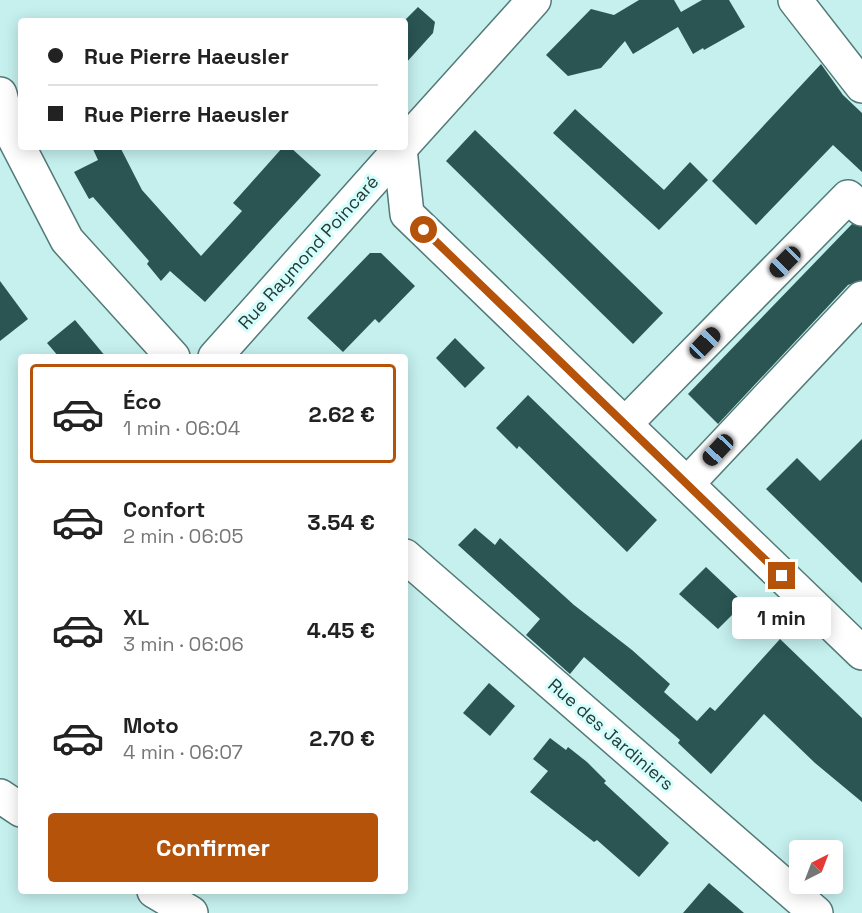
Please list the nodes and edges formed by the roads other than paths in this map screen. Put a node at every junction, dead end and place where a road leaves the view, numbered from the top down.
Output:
1 (534, 0) edge
2 (795, 0) edge
3 (862, 86) edge
4 (0, 93) edge
5 (4, 128) edge
6 (408, 139) edge
7 (398, 150) edge
8 (402, 150) edge
9 (862, 209) edge
10 (862, 298) edge
11 (170, 354) edge
12 (217, 354) edge
13 (625, 424) junction
14 (687, 484) junction
15 (408, 559) edge
16 (862, 653) edge
17 (0, 796) edge
18 (18, 808) edge
19 (159, 894) edge
20 (191, 913) edge
21 (816, 913) edge

1 - 6 street, Rue Raymond Poincaré
2 - 3 street
4 - 5 street
5 - 11 street
7 - 12 street, Rue Raymond Poincaré
8 - 13 street
9 - 13 street
10 - 14 street
13 - 14 street
14 - 16 street
15 - 21 street, Rue des Jardiniers
17 - 18 street
19 - 20 street

